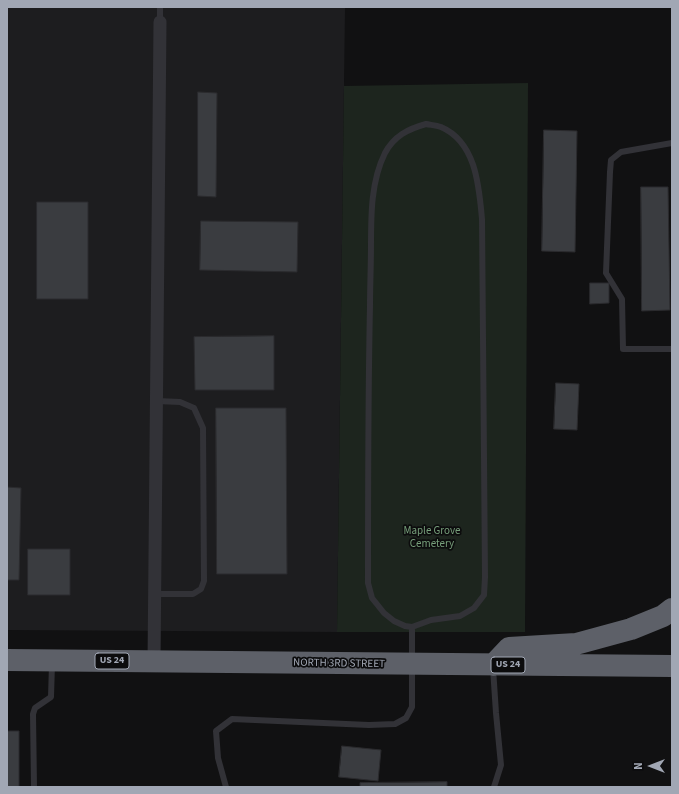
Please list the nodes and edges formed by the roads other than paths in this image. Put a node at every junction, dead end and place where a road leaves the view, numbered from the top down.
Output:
1 (160, 7) edge
2 (160, 22) joint
3 (672, 143) edge
4 (672, 349) edge
5 (157, 401) junction
6 (155, 594) junction
7 (672, 609) edge
8 (412, 627) junction
9 (7, 660) edge
10 (52, 660) junction
11 (154, 662) junction
12 (412, 664) junction
13 (493, 664) junction
14 (672, 666) edge
15 (34, 787) edge
16 (226, 787) edge
17 (494, 787) edge

1 - 2 lane
2 - 5 street
3 - 4 lane
5 - 6 street
5 - 6 lane
6 - 11 street
7 - 13 highway
8 - 8 lane
8 - 12 lane
9 - 10 highway, NORTH 3RD STREET / US 24
10 - 11 highway, NORTH 3RD STREET / US 24
10 - 15 lane
11 - 12 highway, NORTH 3RD STREET / US 24
12 - 13 highway, NORTH 3RD STREET / US 24
12 - 16 lane
13 - 14 highway, NORTH 3RD STREET / US 24
13 - 17 lane

